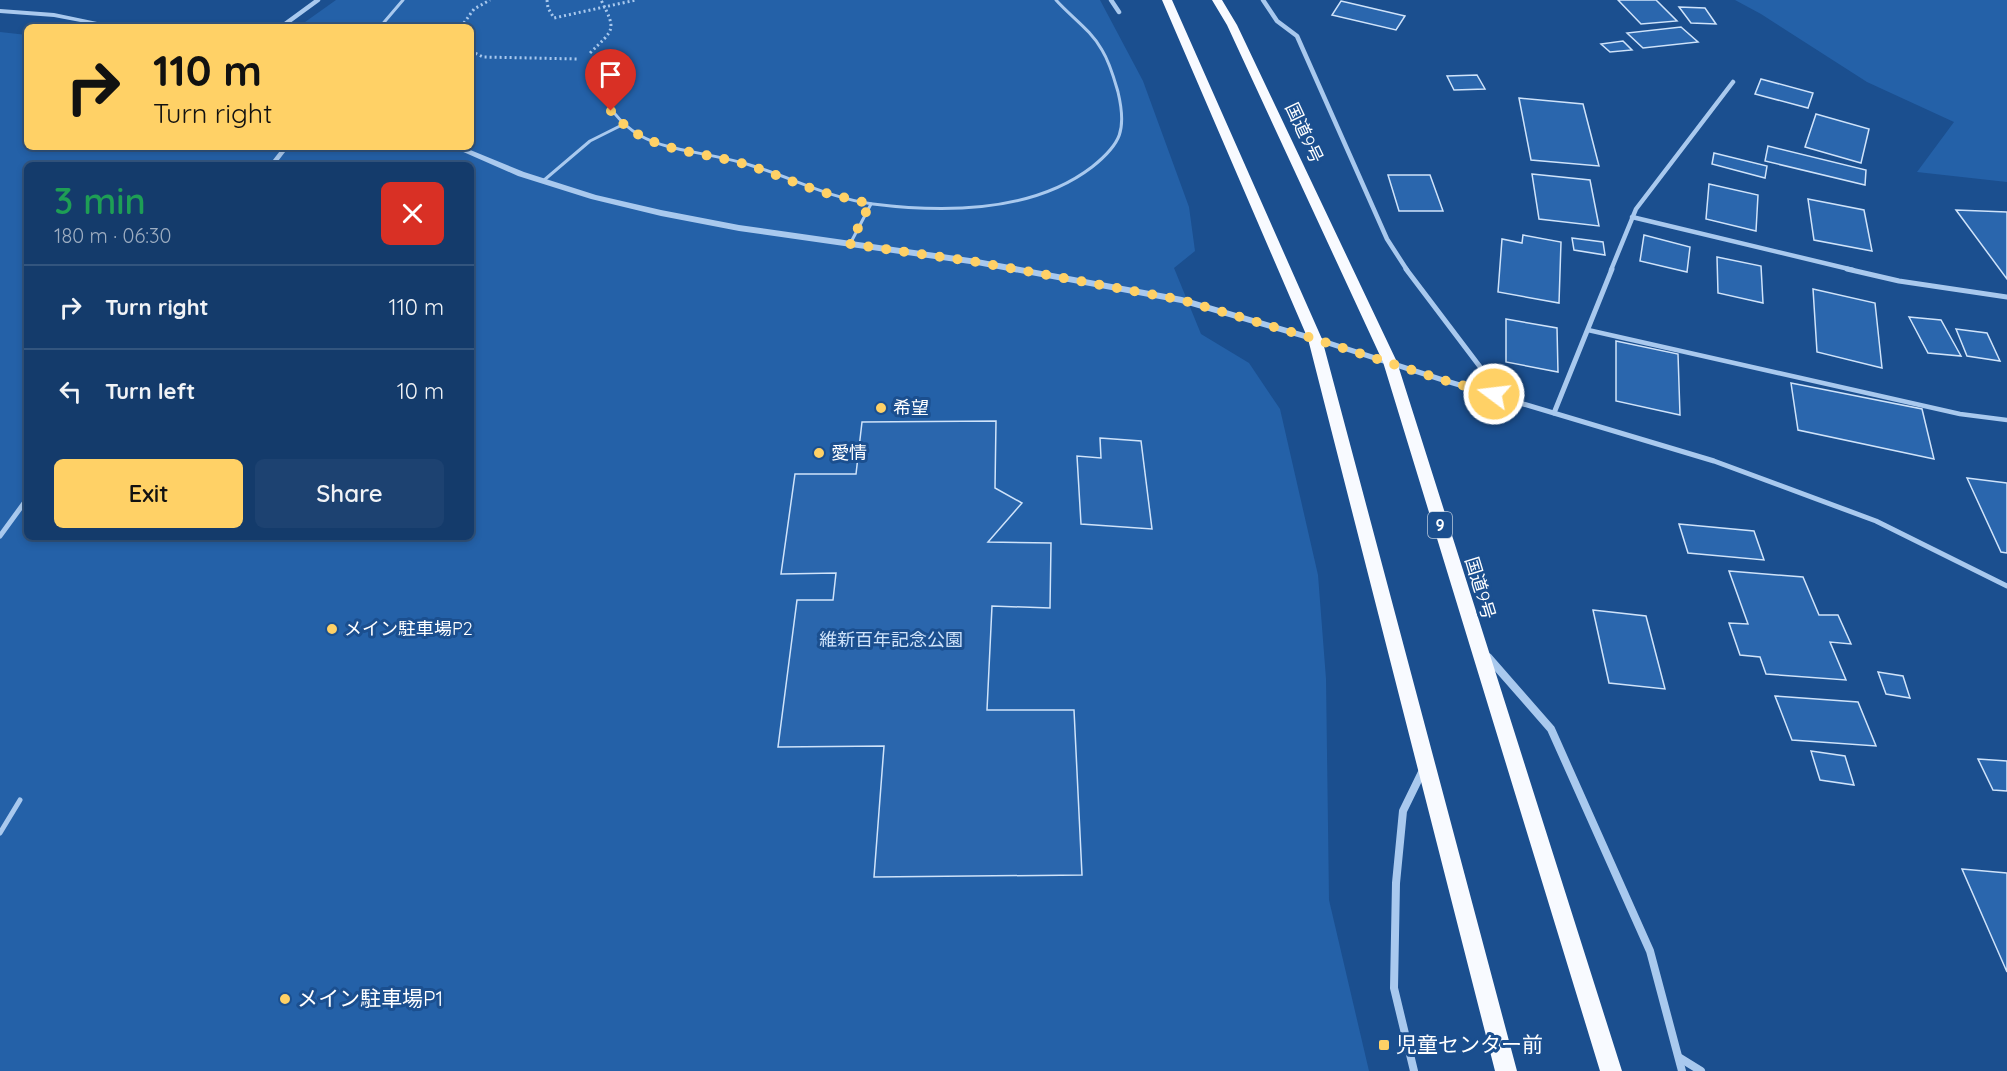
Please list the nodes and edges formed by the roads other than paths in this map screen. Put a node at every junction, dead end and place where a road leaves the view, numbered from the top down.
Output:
1 (318, 0) edge
2 (403, 0) edge
3 (1056, 0) edge
4 (1111, 0) edge
5 (1167, 0) edge
6 (1216, 0) edge
7 (1263, 0) edge
8 (0, 11) edge
9 (1119, 12) dead end
10 (102, 24) edge
11 (285, 24) edge
12 (383, 24) edge
13 (596, 79) dead end
14 (1733, 82) dead end
15 (622, 125) junction
16 (284, 150) edge
17 (464, 150) edge
18 (274, 162) edge
19 (543, 181) junction
20 (870, 204) junction
21 (1632, 217) junction
22 (850, 244) junction
23 (2007, 297) edge
24 (1587, 330) junction
25 (1315, 339) junction
26 (1390, 362) junction
27 (1494, 394) junction
28 (1554, 413) junction
29 (2007, 420) edge
30 (24, 503) edge
31 (0, 536) edge
32 (2007, 586) edge
33 (1476, 643) junction
34 (1426, 762) junction
35 (20, 800) dead end
36 (0, 833) edge
37 (1680, 1058) junction
38 (1414, 1071) edge
39 (1506, 1071) edge
40 (1611, 1071) edge
41 (1682, 1071) edge
42 (1701, 1071) edge

1 - 11 street
2 - 12 lane
3 - 20 lane
4 - 9 street
5 - 25 highway
6 - 26 highway, 国道9号 / 9
7 - 27 street
8 - 10 street
13 - 15 lane
14 - 21 street
15 - 19 lane
15 - 20 lane
16 - 18 street
17 - 19 street
19 - 22 street
20 - 22 lane
21 - 23 street
21 - 24 street
22 - 25 street
24 - 28 street
24 - 29 lane
25 - 26 street
25 - 34 highway
26 - 27 street
26 - 33 highway, 国道9号 / 9
27 - 28 street
28 - 32 street
30 - 31 street
33 - 37 street
33 - 40 highway, 国道9号 / 9
34 - 38 street
34 - 39 highway
35 - 36 lane
37 - 41 street
37 - 42 street

